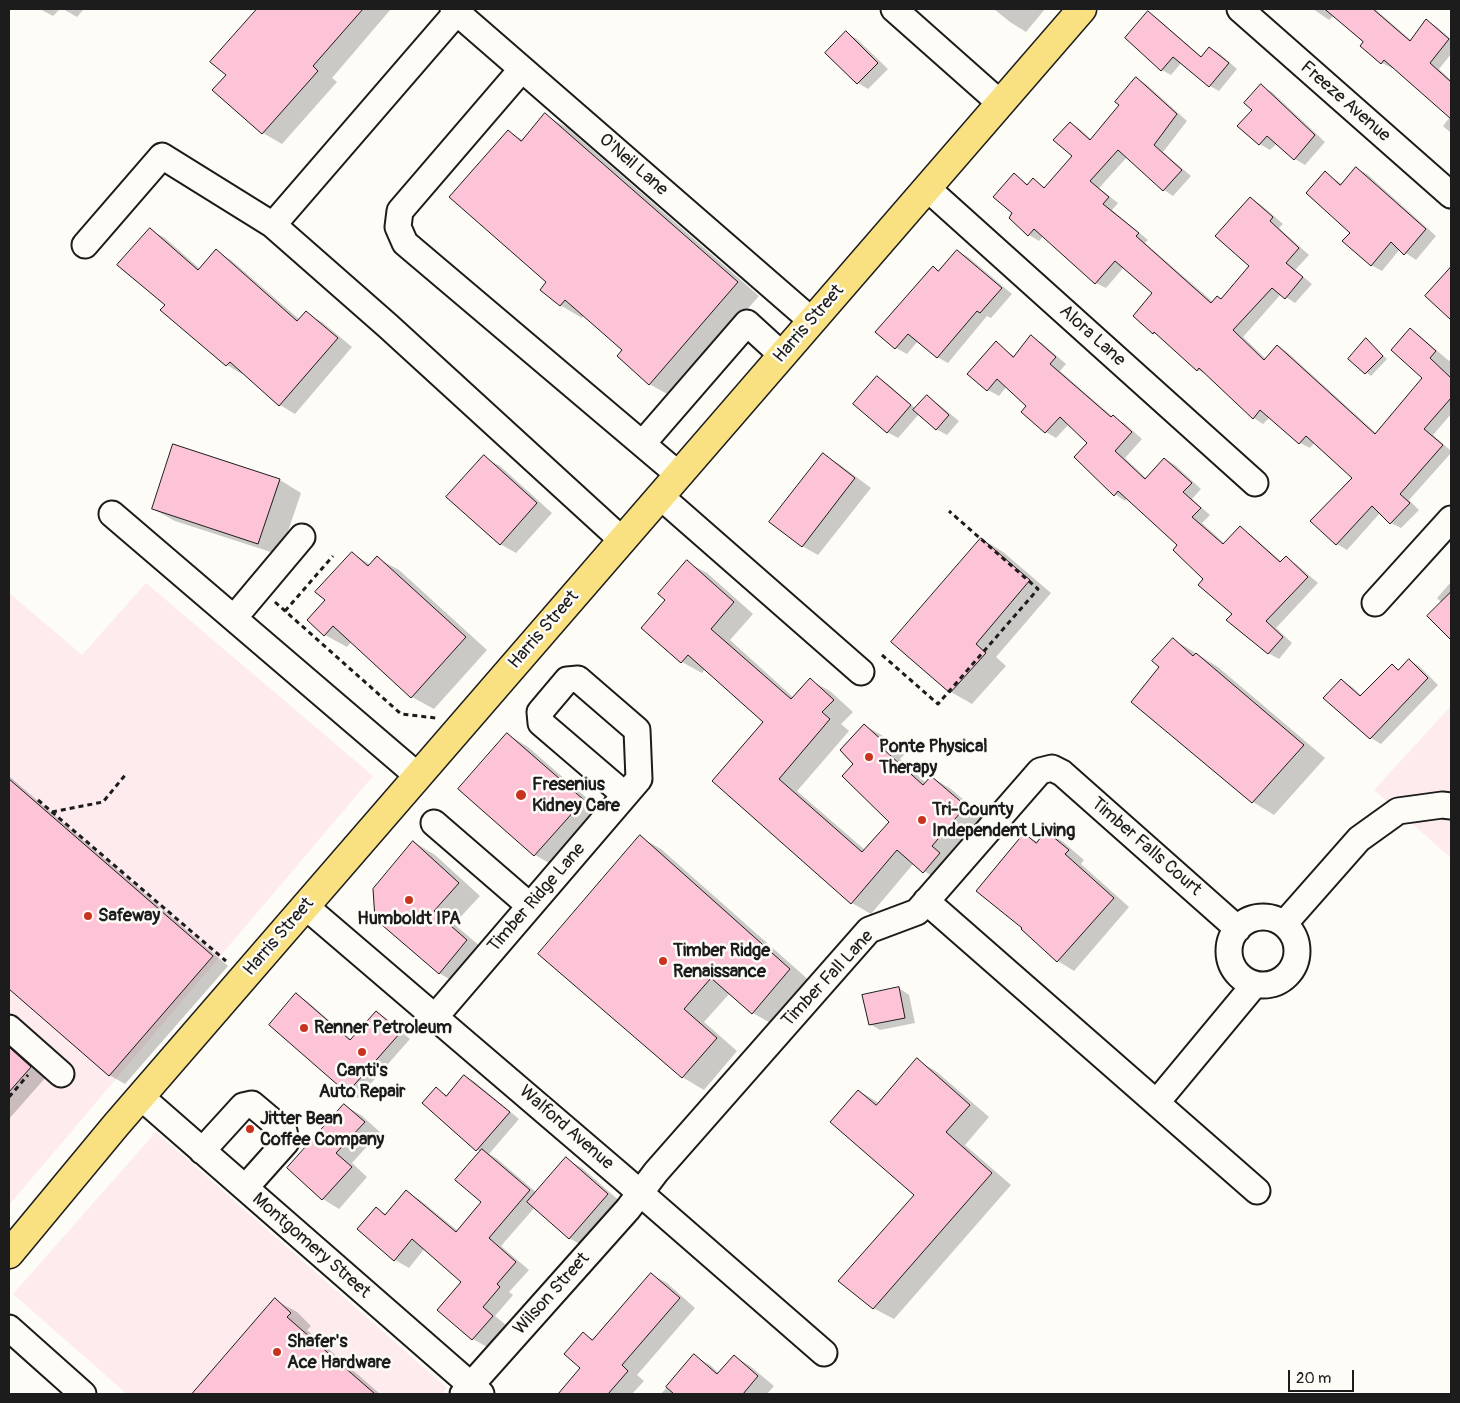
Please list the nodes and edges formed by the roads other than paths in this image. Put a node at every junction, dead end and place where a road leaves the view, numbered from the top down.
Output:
1 (894, 9) edge
2 (1082, 9) edge
3 (1240, 9) edge
4 (455, 10) edge
5 (522, 70) junction
6 (1000, 103) junction
7 (928, 189) junction
8 (1451, 194) edge
9 (273, 225) junction
10 (85, 245) dead end
11 (812, 321) junction
12 (782, 355) junction
13 (643, 443) junction
14 (679, 474) junction
15 (1255, 483) dead end
16 (660, 496) junction
17 (112, 514) dead end
18 (1451, 520) edge
19 (302, 537) dead end
20 (622, 540) junction
21 (1375, 603) dead end
22 (234, 618) junction
23 (861, 672) dead end
24 (1052, 768) joint
25 (418, 776) junction
26 (632, 787) dead end
27 (1451, 806) edge
28 (434, 823) dead end
29 (926, 901) junction
30 (306, 906) junction
31 (530, 906) junction
32 (1284, 924) junction
33 (1238, 929) junction
34 (1255, 984) junction
35 (435, 1016) junction
36 (9, 1028) edge
37 (61, 1074) dead end
38 (141, 1097) junction
39 (1157, 1102) junction
40 (202, 1151) junction
41 (244, 1188) junction
42 (1257, 1191) dead end
43 (640, 1193) junction
44 (9, 1254) edge
45 (9, 1328) edge
46 (824, 1353) dead end
47 (472, 1391) edge
48 (83, 1394) edge

1 - 6 street
2 - 6 main road, Harris Street
3 - 8 street, Freeze Avenue
4 - 5 street, O'Neil Lane
4 - 9 street
5 - 11 street, O'Neil Lane
5 - 13 street
6 - 7 main road, Harris Street
7 - 11 main road, Harris Street
7 - 15 street, Alora Lane
9 - 10 street
9 - 20 street
11 - 12 main road, Harris Street
12 - 13 street
12 - 14 main road, Harris Street
13 - 14 street
14 - 16 main road, Harris Street
16 - 20 main road, Harris Street
16 - 23 street
17 - 22 street
18 - 21 street
19 - 22 street
20 - 25 main road, Harris Street
22 - 25 street
24 - 29 street, Timber Fall Lane
24 - 33 street, Timber Falls Court
25 - 30 main road, Harris Street
26 - 31 street, Timber Ridge Lane
27 - 32 street
28 - 31 street
29 - 39 street
29 - 43 street, Timber Fall Lane
30 - 35 street, Walford Avenue
30 - 38 main road, Harris Street
31 - 35 street, Timber Ridge Lane
32 - 33 street
32 - 34 street
33 - 34 street
34 - 39 street
35 - 43 street, Walford Avenue
36 - 37 street
38 - 40 street, Montgomery Street
38 - 44 main road, Harris Street
39 - 42 street
40 - 41 street, Montgomery Street
40 - 41 street
41 - 47 street, Montgomery Street
43 - 46 street, Walford Avenue
43 - 47 street, Wilson Street
45 - 48 street

